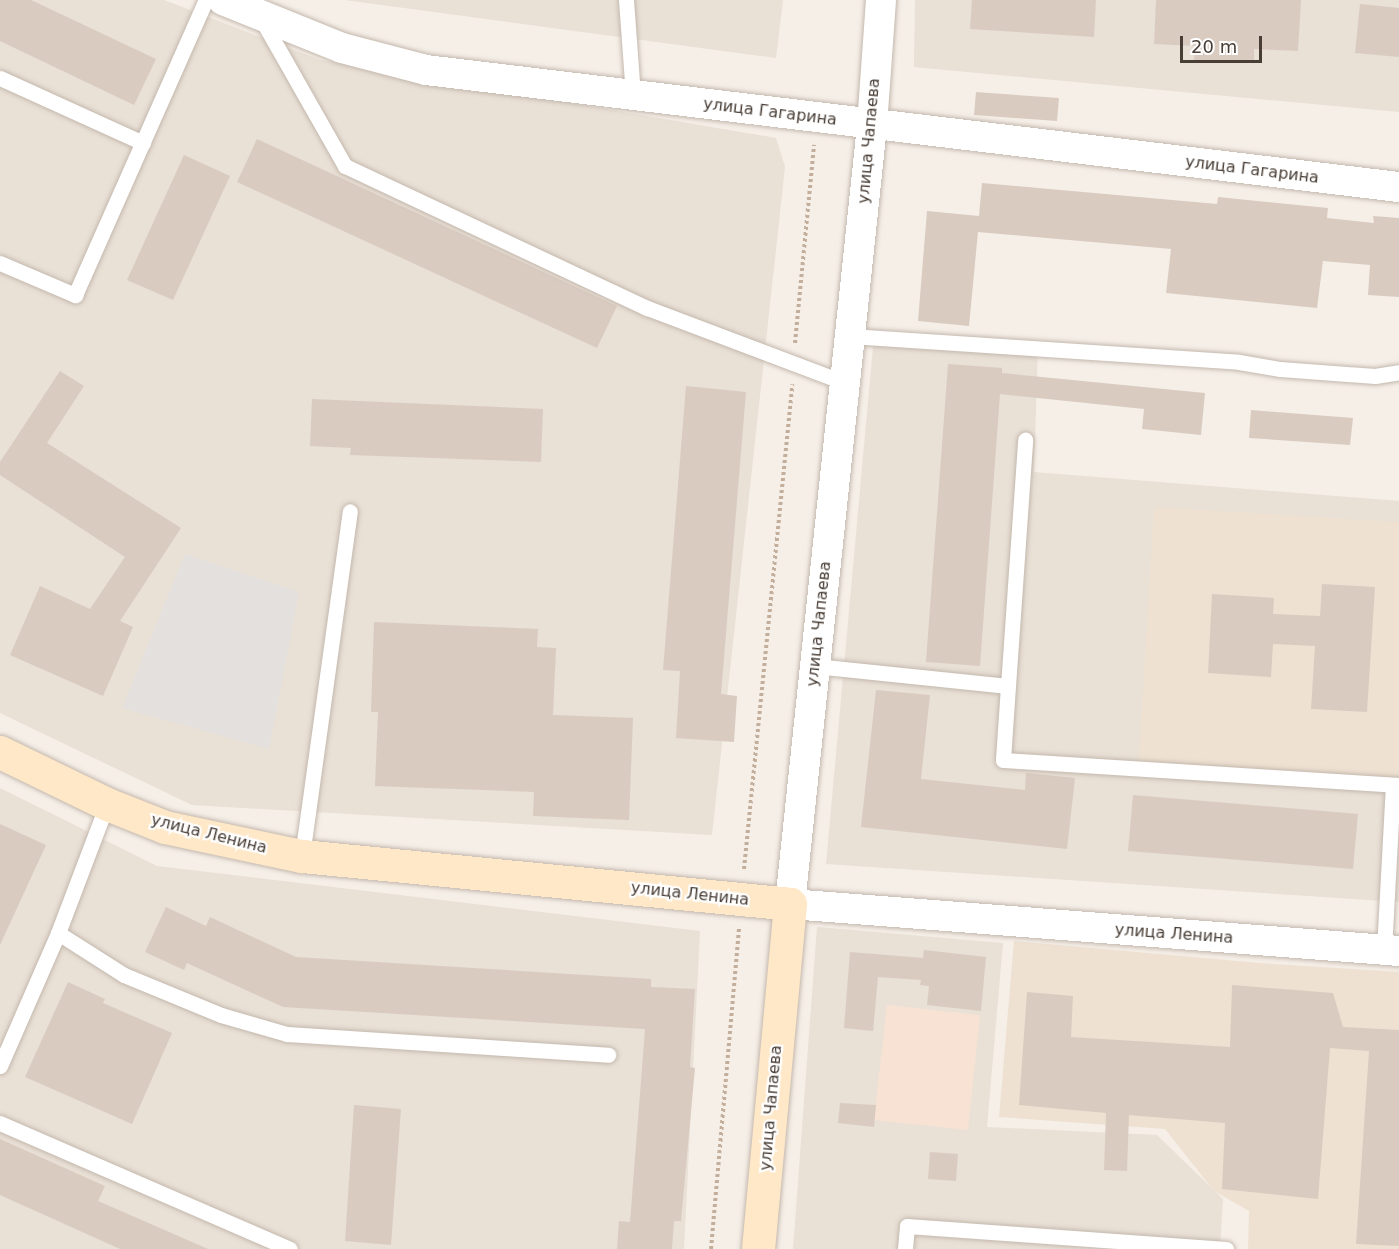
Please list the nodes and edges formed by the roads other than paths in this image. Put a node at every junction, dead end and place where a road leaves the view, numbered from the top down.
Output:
1 (206, 0) edge
2 (223, 0) edge
3 (626, 0) edge
4 (880, 0) edge
5 (259, 15) junction
6 (0, 78) edge
7 (633, 95) junction
8 (872, 126) junction
9 (143, 143) junction
10 (1399, 187) edge
11 (0, 262) edge
12 (850, 336) junction
13 (1399, 372) edge
14 (845, 383) junction
15 (1025, 440) dead end
16 (350, 511) dead end
17 (815, 666) junction
18 (1008, 686) junction
19 (0, 752) edge
20 (1396, 785) edge
21 (107, 804) junction
22 (302, 856) junction
23 (790, 904) junction
24 (58, 933) junction
25 (1391, 950) edge
26 (608, 1055) dead end
27 (0, 1066) edge
28 (0, 1123) edge
29 (290, 1249) edge
30 (758, 1249) edge
31 (905, 1249) edge
32 (1226, 1249) edge

1 - 9 lane
2 - 5 street, улица Гагарина
3 - 7 lane
4 - 8 street, улица Чапаева
5 - 7 street, улица Гагарина
5 - 14 lane
6 - 9 lane
7 - 8 street, улица Гагарина
8 - 10 street, улица Гагарина
8 - 12 street, улица Чапаева
9 - 11 lane
12 - 13 lane
12 - 14 street, улица Чапаева
14 - 17 street, улица Чапаева
15 - 18 lane
16 - 22 lane
17 - 18 lane
17 - 23 street, улица Чапаева
18 - 20 lane
19 - 21 main road, улица Ленина
20 - 25 lane
21 - 22 main road, улица Ленина
21 - 24 lane
22 - 23 main road, улица Ленина
23 - 25 street, улица Ленина
23 - 30 main road, улица Чапаева
24 - 26 lane
24 - 27 lane
28 - 29 lane
31 - 32 lane

